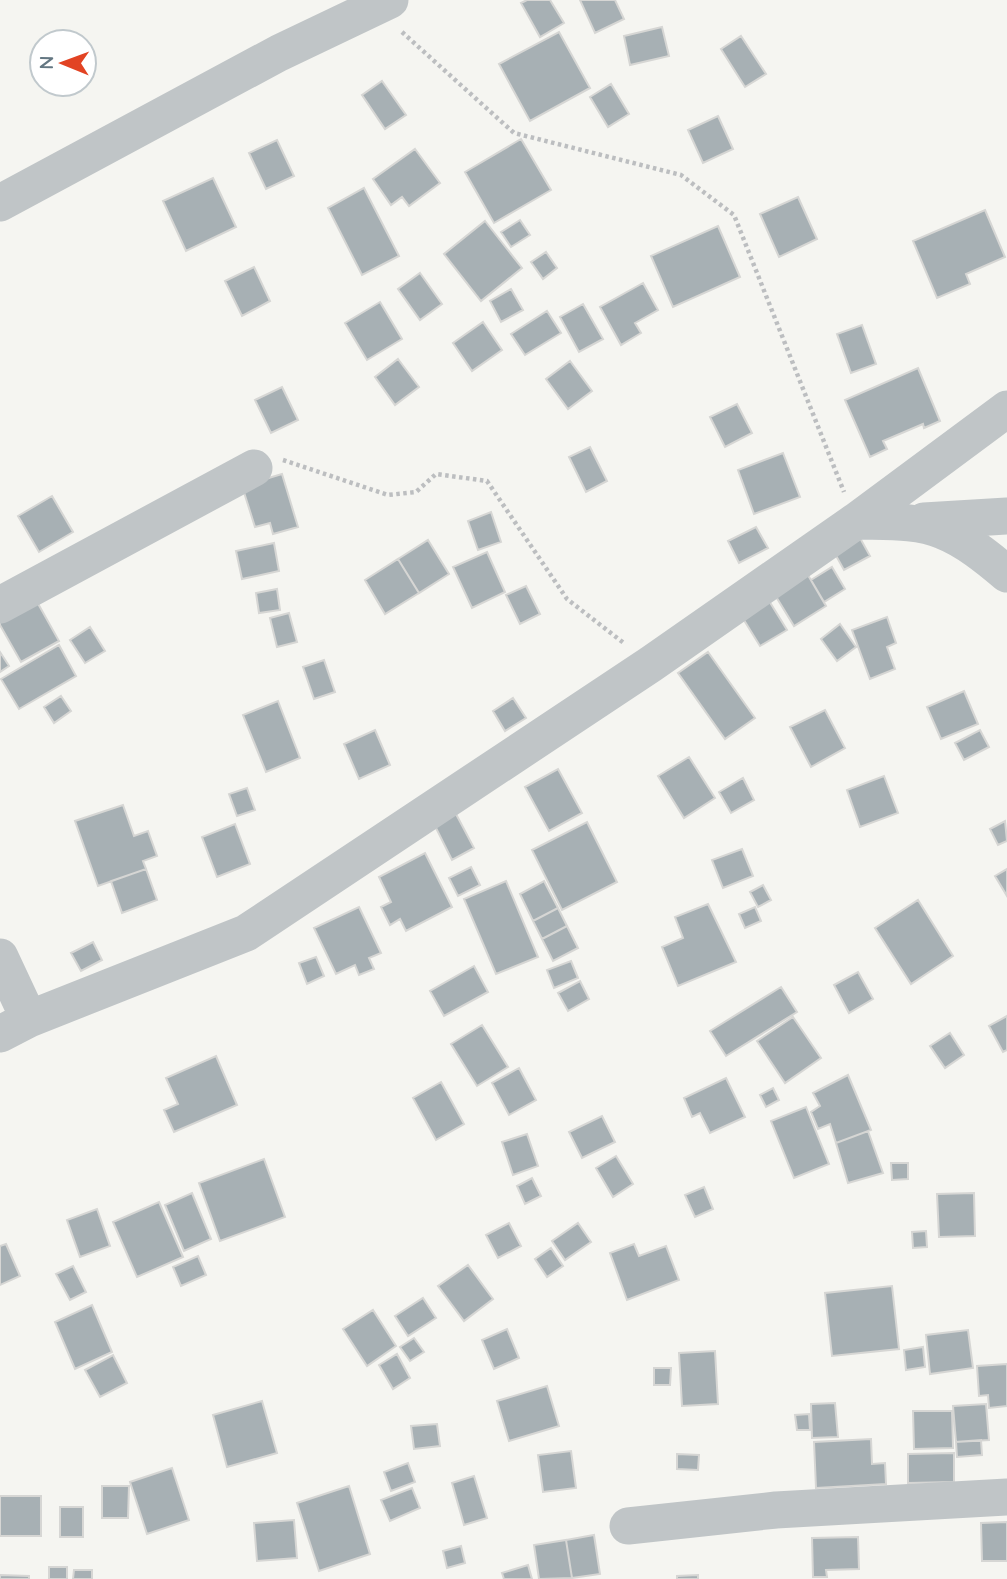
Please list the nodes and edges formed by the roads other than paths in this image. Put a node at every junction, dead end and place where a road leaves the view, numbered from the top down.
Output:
1 (382, 4) edge
2 (0, 203) edge
3 (1007, 410) edge
4 (254, 468) road end
5 (1007, 516) edge
6 (856, 521) junction
7 (902, 522) junction
8 (1007, 574) edge
9 (0, 605) edge
10 (0, 957) edge
11 (15, 1026) edge
12 (1007, 1497) edge
13 (628, 1526) dead end

1 - 2 street
3 - 6 street
4 - 9 street
5 - 7 street
6 - 7 street
6 - 11 street
7 - 8 street
10 - 11 street
12 - 13 street

